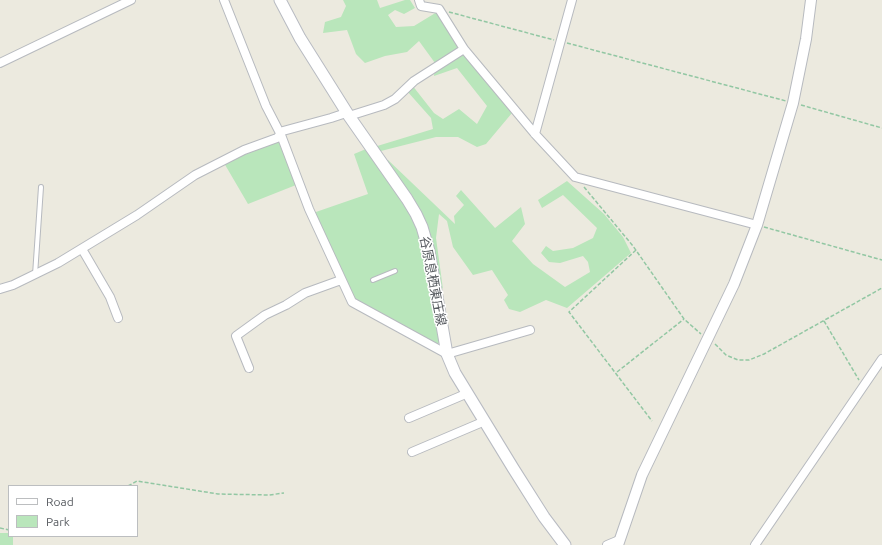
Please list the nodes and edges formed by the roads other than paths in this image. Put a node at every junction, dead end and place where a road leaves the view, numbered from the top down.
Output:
1 (131, 0) edge
2 (224, 0) edge
3 (280, 0) edge
4 (419, 0) edge
5 (572, 0) edge
6 (811, 0) edge
7 (464, 49) junction
8 (0, 63) edge
9 (348, 115) junction
10 (536, 134) junction
11 (280, 135) junction
12 (41, 187) dead end
13 (757, 225) junction
14 (82, 249) junction
15 (395, 271) dead end
16 (35, 275) junction
17 (341, 280) junction
18 (373, 280) dead end
19 (0, 289) edge
20 (118, 318) dead end
21 (530, 330) dead end
22 (447, 354) junction
23 (882, 359) edge
24 (249, 368) dead end
25 (468, 393) junction
26 (410, 418) dead end
27 (484, 421) junction
28 (412, 452) dead end
29 (618, 543) edge
30 (565, 545) edge
31 (606, 545) edge
32 (755, 545) edge

1 - 8 street
2 - 11 street
3 - 9 main road, 谷原息栖東庄線
4 - 7 street
5 - 10 street
6 - 13 street
7 - 9 street
7 - 10 street
9 - 11 street
9 - 22 main road, 谷原息栖東庄線
10 - 13 street
11 - 14 street
11 - 17 street
12 - 16 lane
13 - 29 street
14 - 16 street
14 - 20 street
15 - 18 lane
16 - 19 street
17 - 22 street
17 - 24 street
21 - 22 street
22 - 25 main road, 谷原息栖東庄線
23 - 32 street
25 - 26 street
25 - 27 main road, 谷原息栖東庄線
27 - 28 street
27 - 30 main road, 谷原息栖東庄線
29 - 31 street

